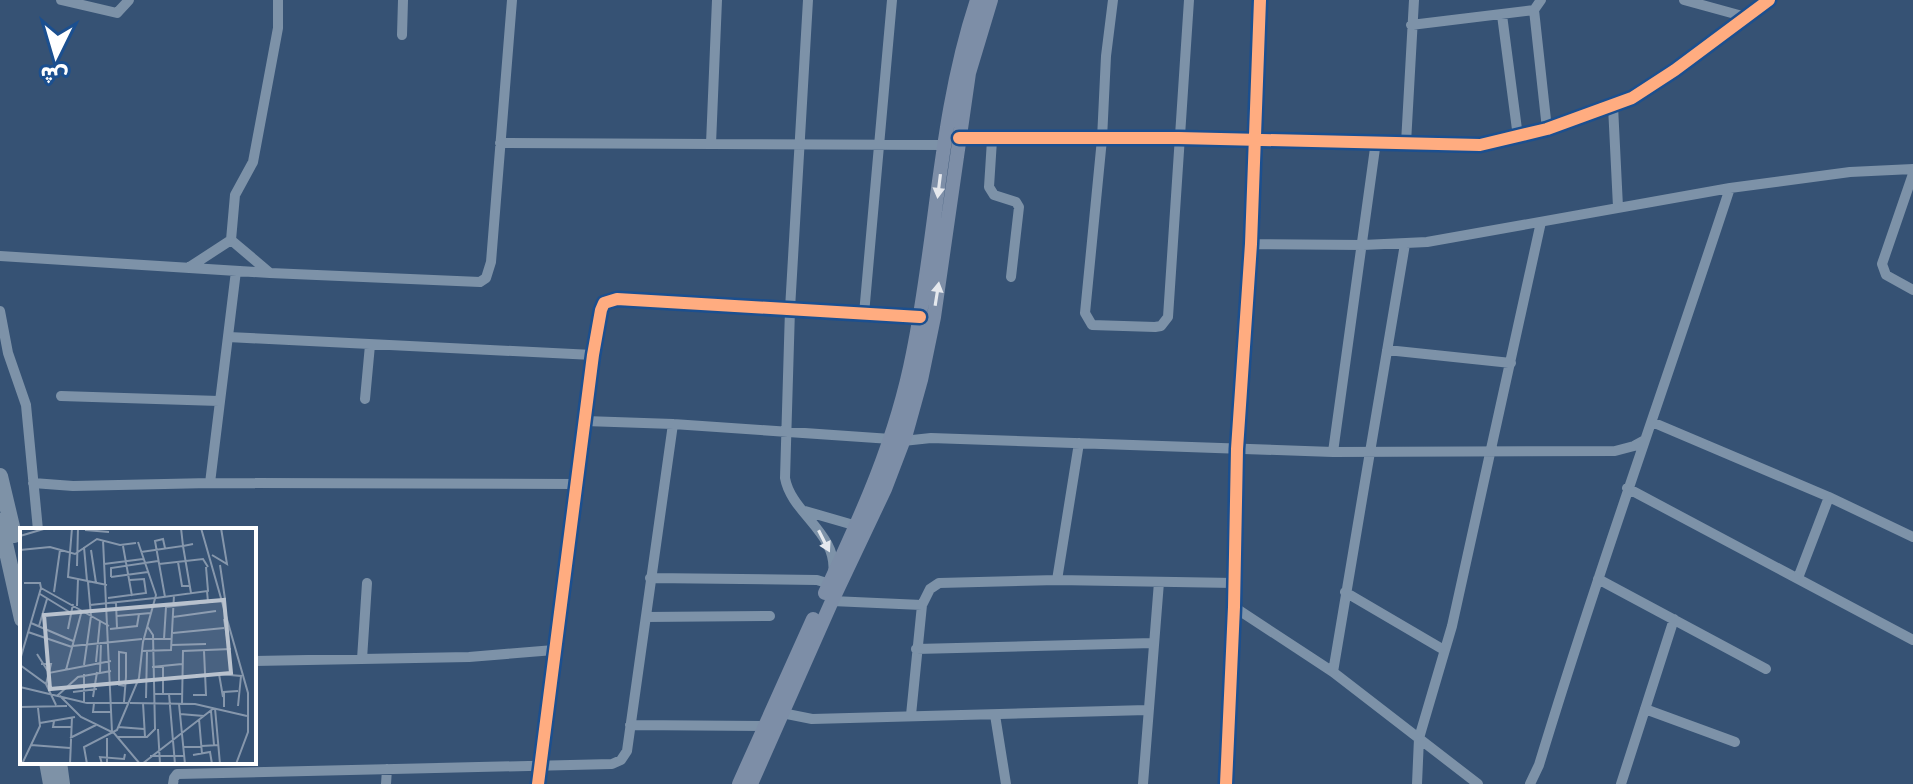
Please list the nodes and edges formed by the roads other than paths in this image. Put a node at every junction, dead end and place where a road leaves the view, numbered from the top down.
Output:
1 (61, 0) edge
2 (129, 0) edge
3 (278, 0) edge
4 (403, 0) edge
5 (512, 0) edge
6 (717, 0) edge
7 (808, 0) edge
8 (892, 0) edge
9 (977, 0) edge
10 (991, 0) edge
11 (1113, 0) edge
12 (1189, 0) edge
13 (1260, 0) edge
14 (1414, 0) edge
15 (1684, 0) edge
16 (1769, 0) edge
17 (1537, 5) edge
18 (1502, 15) junction
19 (1746, 17) junction
20 (1411, 25) junction
21 (402, 35) dead end
22 (1613, 106) junction
23 (1547, 129) junction
24 (1518, 137) junction
25 (959, 138) junction
26 (1179, 138) junction
27 (1102, 139) junction
28 (1256, 139) junction
29 (992, 140) junction
30 (1376, 141) junction
31 (500, 143) junction
32 (1406, 143) junction
33 (711, 144) junction
34 (801, 145) junction
35 (945, 145) junction
36 (879, 146) junction
37 (1913, 171) edge
38 (1730, 188) junction
39 (1618, 207) junction
40 (1541, 222) junction
41 (231, 240) junction
42 (1251, 244) junction
43 (1405, 244) junction
44 (1363, 245) junction
45 (0, 256) edge
46 (188, 268) junction
47 (236, 271) junction
48 (270, 273) junction
49 (1011, 277) dead end
50 (1913, 290) edge
51 (790, 309) junction
52 (0, 311) edge
53 (864, 314) junction
54 (920, 317) junction
55 (228, 337) junction
56 (370, 345) junction
57 (1387, 350) junction
58 (593, 355) junction
59 (919, 357) junction
60 (1511, 363) junction
61 (61, 396) dead end
62 (365, 399) dead end
63 (219, 401) junction
64 (585, 421) junction
65 (910, 421) junction
66 (1652, 422) junction
67 (673, 424) junction
68 (787, 432) junction
69 (931, 438) junction
70 (897, 440) junction
71 (1645, 440) junction
72 (1079, 443) junction
73 (1237, 449) junction
74 (1492, 450) junction
75 (1333, 452) junction
76 (1368, 452) junction
77 (0, 476) edge
78 (33, 483) junction
79 (210, 483) junction
80 (576, 484) junction
81 (1627, 488) junction
82 (1829, 497) junction
83 (804, 511) junction
84 (0, 521) edge
85 (857, 526) junction
86 (38, 528) edge
87 (1913, 537) edge
88 (20, 562) edge
89 (650, 578) junction
90 (1798, 578) junction
91 (1598, 579) junction
92 (831, 580) junction
93 (1057, 580) junction
94 (1159, 582) junction
95 (367, 583) dead end
96 (1234, 583) junction
97 (1345, 592) junction
98 (832, 601) junction
99 (922, 605) junction
100 (1234, 607) junction
101 (20, 610) edge
102 (770, 616) dead end
103 (646, 617) junction
104 (1674, 619) junction
105 (1913, 640) edge
106 (1153, 643) junction
107 (916, 649) junction
108 (554, 650) junction
109 (1444, 650) junction
110 (362, 659) junction
111 (256, 661) edge
112 (1766, 669) dead end
113 (1333, 672) junction
114 (1645, 709) junction
115 (1147, 710) junction
116 (782, 713) junction
117 (911, 715) junction
118 (995, 715) junction
119 (630, 725) junction
120 (765, 726) junction
121 (1419, 738) junction
122 (1735, 742) dead end
123 (47, 764) edge
124 (59, 764) edge
125 (541, 765) junction
126 (254, 766) edge
127 (387, 769) junction
128 (282, 770) junction
129 (51, 784) edge
130 (62, 784) edge
131 (173, 784) edge
132 (282, 784) edge
133 (386, 784) edge
134 (538, 784) edge
135 (739, 784) edge
136 (751, 784) edge
137 (1006, 784) edge
138 (1143, 784) edge
139 (1226, 784) edge
140 (1417, 784) edge
141 (1478, 784) edge
142 (1530, 784) edge
143 (1621, 784) edge

1 - 2 street
3 - 41 street
4 - 21 street
5 - 31 street
6 - 33 street
7 - 34 street
8 - 36 street
9 - 35 main road
10 - 25 main road
11 - 27 street
12 - 26 street
13 - 28 street
14 - 20 street
15 - 19 street
16 - 19 street
17 - 18 street
17 - 23 street
18 - 20 street
18 - 24 street
19 - 22 street
20 - 32 street
22 - 23 street
22 - 39 street
23 - 24 street
24 - 32 street
25 - 29 street
59 -> 25 main road
26 - 27 street
26 - 27 street
26 - 28 street
27 - 29 street
28 - 30 street
28 - 42 street
29 - 49 street
30 - 32 street
30 - 44 street
31 - 33 street
31 - 48 street
33 - 34 street
34 - 36 street
34 - 51 street
35 - 36 street
35 -> 54 main road
36 - 53 street
37 - 38 street
37 - 50 street
38 - 39 street
38 - 66 street
39 - 40 street
40 - 43 street
40 - 60 street
41 - 46 street
41 - 48 street
42 - 44 street
42 - 73 street
43 - 44 street
43 - 57 street
44 - 75 street
45 - 46 street
46 - 47 street
47 - 48 street
47 - 55 street
51 - 53 street
51 - 58 street
51 - 68 street
52 - 78 street
53 - 54 street
54 - 59 main road
55 - 56 street
55 - 63 street
56 - 58 street
56 - 62 street
57 - 60 street
57 - 76 street
58 - 64 street
59 - 65 main road
59 - 70 main road
60 - 74 street
61 - 63 street
63 - 79 street
64 - 67 street
64 - 80 street
65 - 69 street
65 - 70 main road
66 - 71 street
66 - 82 street
67 - 68 street
67 - 89 street
68 - 70 street
68 - 83 street
69 - 70 street
69 - 72 street
70 - 85 main road
70 - 98 main road
71 - 74 street
71 - 81 street
72 - 73 street
72 - 93 street
73 - 75 street
73 - 96 street
74 - 76 street
74 - 109 street
75 - 76 street
76 - 97 street
77 - 88 highway
78 - 79 street
78 - 86 street
79 - 80 street
80 - 108 street
81 - 90 street
81 - 91 street
82 - 87 street
82 - 90 street
83 - 85 street
83 -> 92 street
84 - 101 highway
85 - 92 main road
89 - 92 street
89 - 103 street
90 - 105 street
91 - 104 street
91 - 142 street
92 - 120 main road
93 - 94 street
93 - 99 street
94 - 96 street
94 - 106 street
95 - 110 street
96 - 100 street
97 - 109 street
97 - 113 street
98 - 99 street
98 - 116 main road
99 - 107 street
100 - 113 street
100 - 139 street
102 - 103 street
103 - 119 street
104 - 112 street
104 - 114 street
106 - 107 street
106 - 115 street
107 - 117 street
108 - 110 street
108 - 125 street
109 - 121 street
110 - 111 street
113 - 121 street
114 - 122 street
114 - 143 street
115 - 118 street
115 - 138 street
116 - 117 street
116 - 136 main road
117 - 118 street
118 - 137 street
119 - 120 street
119 - 125 street
120 - 135 main road
121 - 140 street
121 - 141 street
123 - 129 highway
124 - 130 highway
125 - 127 street
125 - 134 street
126 - 128 street
126 - 131 street
127 - 128 street
127 - 133 street
128 - 132 street

